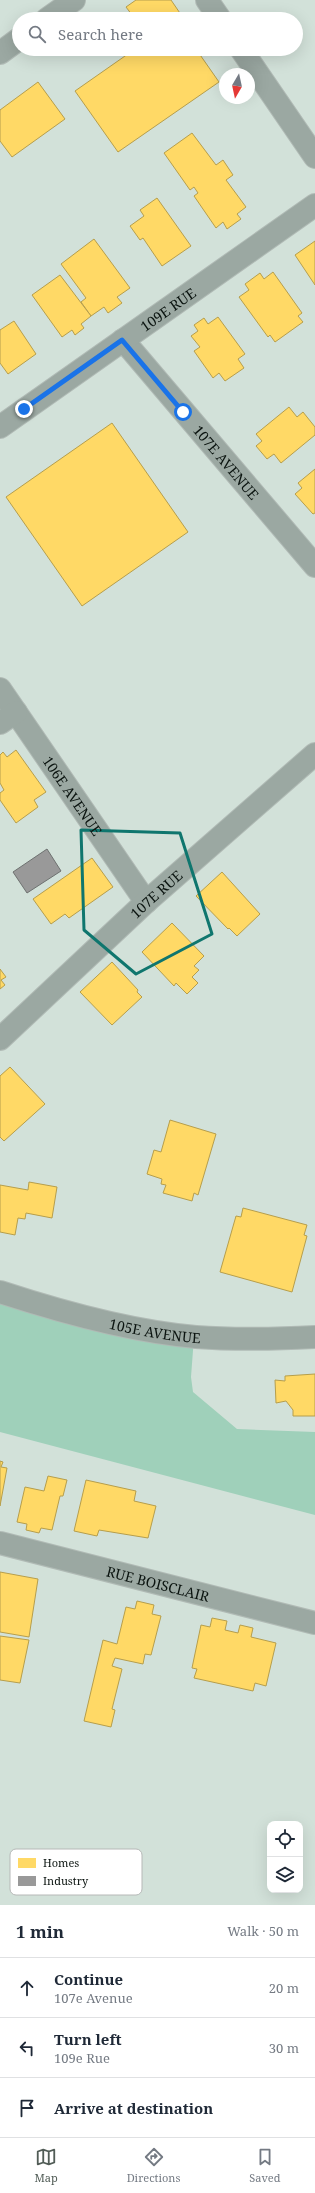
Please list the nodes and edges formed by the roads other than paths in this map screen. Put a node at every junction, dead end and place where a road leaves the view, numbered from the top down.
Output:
1 (74, 0) edge
2 (208, 0) edge
3 (57, 12) edge
4 (216, 12) edge
5 (12, 44) edge
6 (0, 53) edge
7 (246, 56) edge
8 (315, 157) edge
9 (315, 204) edge
10 (122, 340) junction
11 (0, 427) edge
12 (315, 566) edge
13 (0, 689) edge
14 (8, 717) edge
15 (315, 754) edge
16 (146, 902) junction
17 (0, 1039) edge
18 (0, 1292) edge
19 (315, 1337) edge
20 (0, 1543) edge
21 (315, 1623) edge

1 - 3 street
2 - 4 street
5 - 6 street
7 - 8 street
9 - 10 street, 109E RUE
10 - 11 street, 109E RUE
10 - 12 street, 107E AVENUE
13 - 14 street, 106E AVENUE
14 - 16 street, 106E AVENUE
15 - 16 street, 107E RUE
16 - 17 street, 107E RUE
18 - 19 street, 105E AVENUE
20 - 21 street, RUE BOISCLAIR

